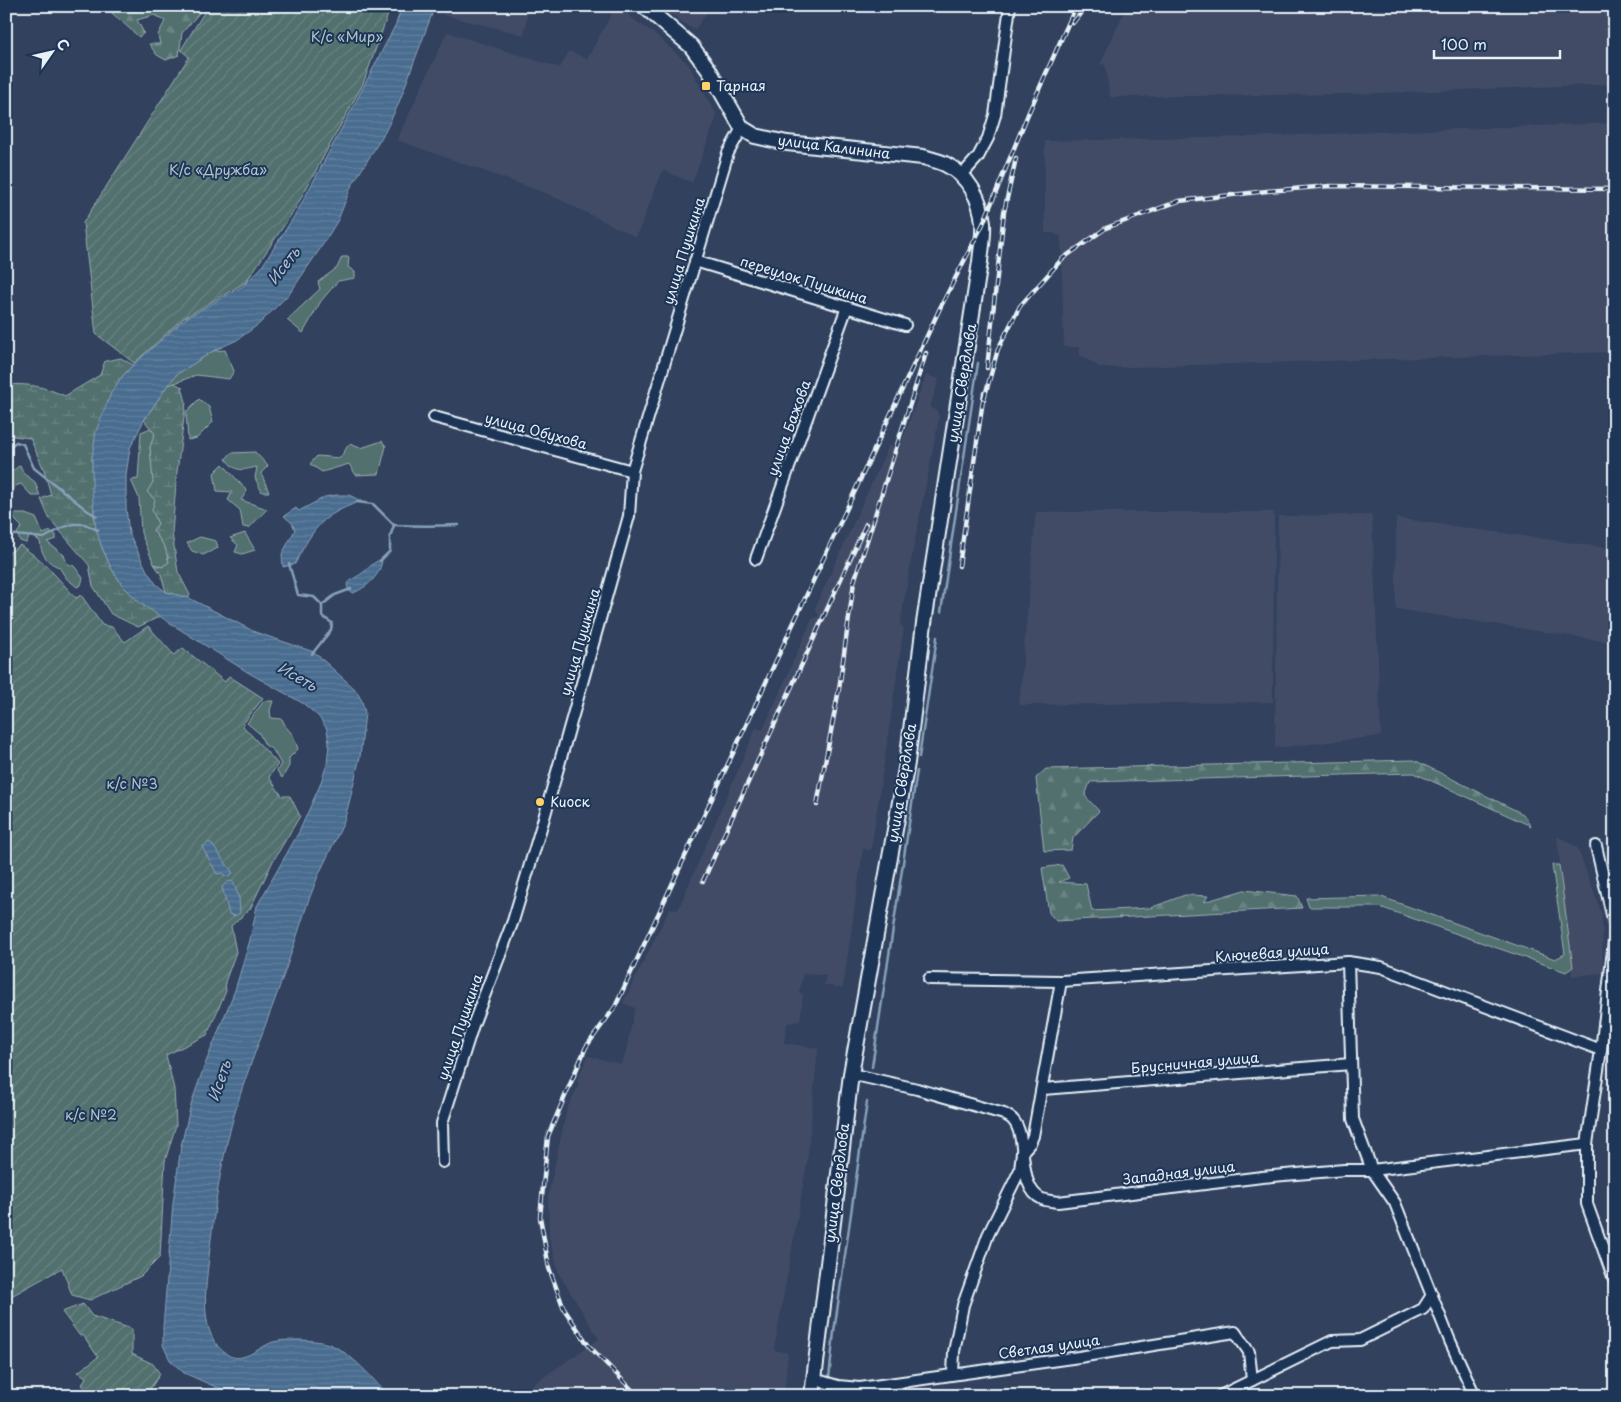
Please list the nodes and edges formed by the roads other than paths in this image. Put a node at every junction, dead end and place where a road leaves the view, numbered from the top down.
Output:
1 (644, 6) edge
2 (1010, 6) edge
3 (742, 128) junction
4 (962, 175) junction
5 (695, 261) junction
6 (848, 307) junction
7 (905, 325) dead end
8 (434, 418) dead end
9 (632, 471) junction
10 (756, 559) dead end
11 (1596, 846) dead end
12 (1615, 928) edge
13 (1615, 933) edge
14 (1348, 962) junction
15 (929, 979) dead end
16 (1061, 981) junction
17 (1601, 1050) junction
18 (1351, 1064) junction
19 (851, 1074) junction
20 (1043, 1089) junction
21 (1587, 1144) junction
22 (1022, 1152) junction
23 (443, 1162) dead end
24 (1372, 1170) junction
25 (1615, 1282) edge
26 (1432, 1296) junction
27 (953, 1374) junction
28 (814, 1379) junction
29 (1252, 1380) junction
30 (812, 1396) edge
31 (1220, 1396) edge
32 (1475, 1396) edge

1 - 3 main road
2 - 4 street
3 - 4 main road, улица Калинина
3 - 5 street, улица Пушкина
4 - 19 main road, улица Свердлова
5 - 6 street, переулок Пушкина
5 - 9 street, улица Пушкина
6 - 7 street, переулок Пушкина
6 - 10 street, улица Бажова
8 - 9 street, улица Обухова
9 - 23 street, улица Пушкина
11 - 12 street
13 - 17 street
14 - 16 street, Ключевая улица
14 - 17 street, Ключевая улица
14 - 18 street
15 - 16 street, Ключевая улица
16 - 20 street
17 - 21 street
18 - 20 street, Брусничная улица
18 - 24 street
19 - 22 street, Западная улица
19 - 28 main road, улица Свердлова
20 - 22 street
21 - 24 street, Западная улица
21 - 25 street
22 - 24 street, Западная улица
22 - 27 street, Западная улица
24 - 26 street
26 - 29 street
26 - 32 street
27 - 28 street, Светлая улица
27 - 29 street, Светлая улица
28 - 30 main road, улица Свердлова
29 - 31 street

